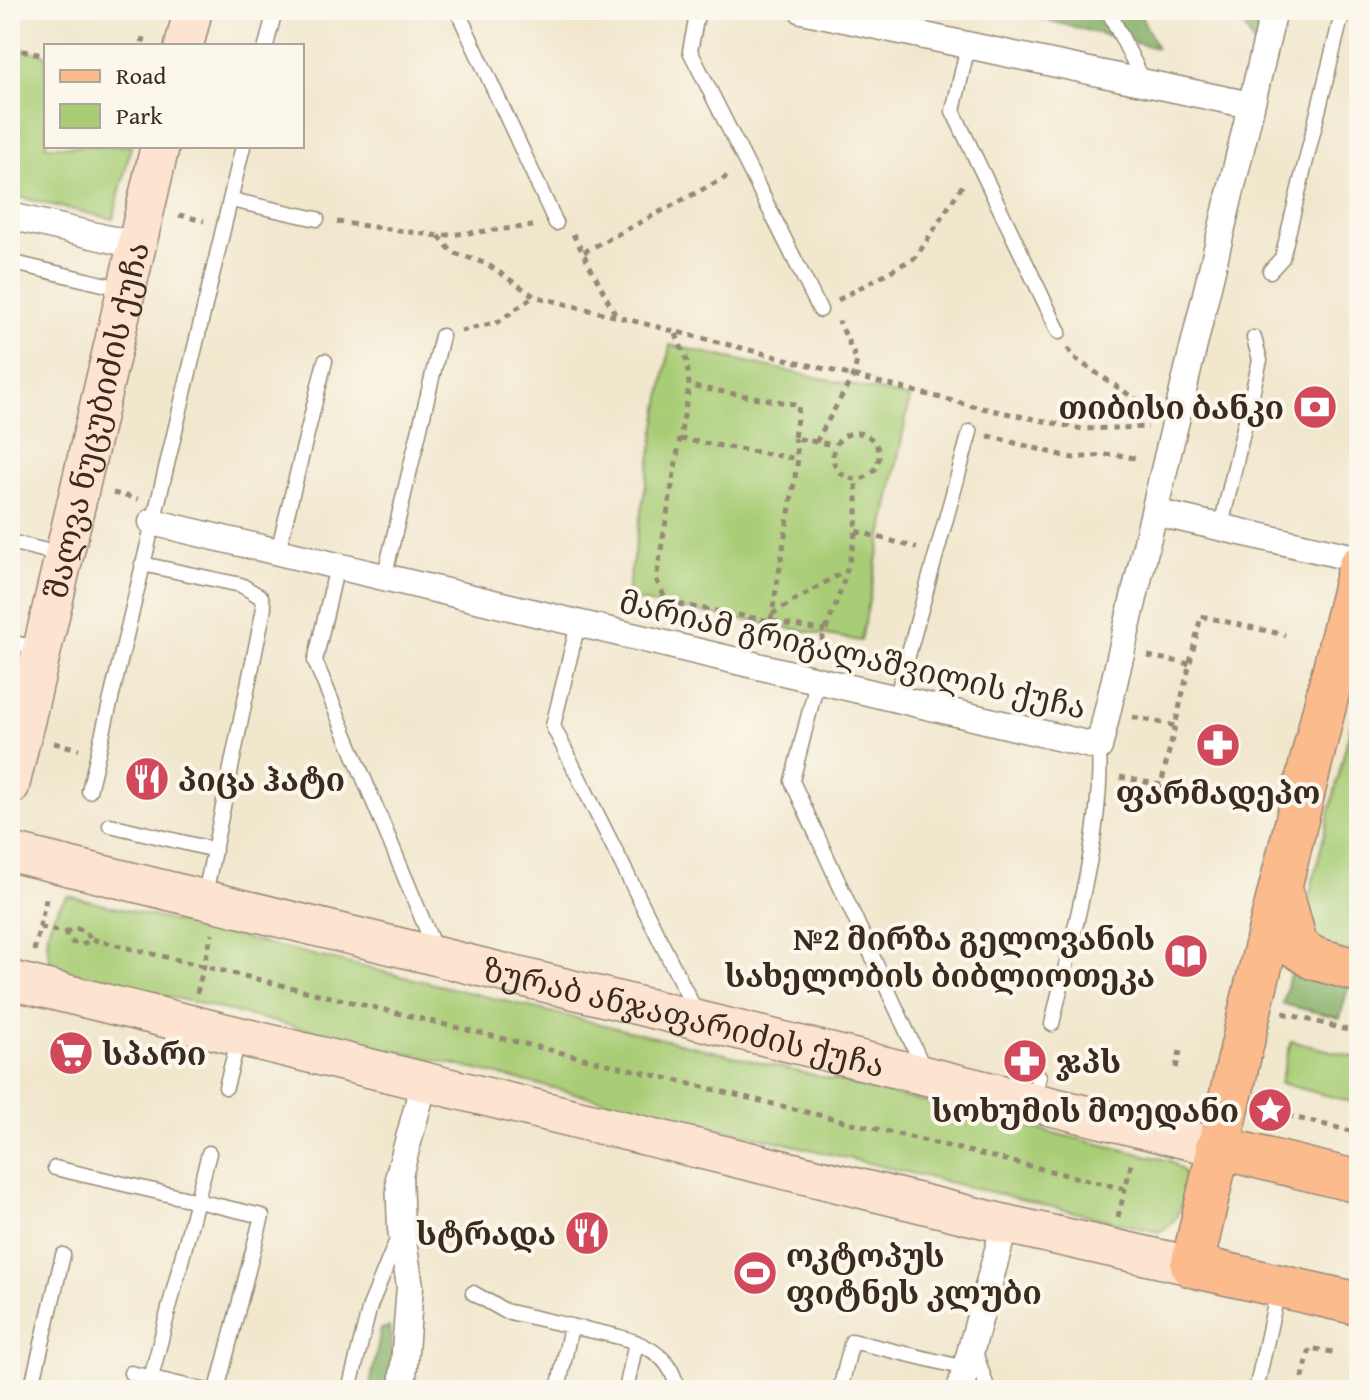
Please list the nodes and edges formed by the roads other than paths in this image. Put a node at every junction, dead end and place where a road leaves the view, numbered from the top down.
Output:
1 (193, 10) edge
2 (275, 10) edge
3 (457, 10) edge
4 (698, 10) edge
5 (802, 10) edge
6 (1108, 10) edge
7 (1274, 10) edge
8 (1343, 10) edge
9 (886, 19) edge
10 (184, 44) edge
11 (266, 44) edge
12 (968, 46) junction
13 (1144, 82) junction
14 (1250, 105) junction
15 (159, 148) edge
16 (243, 148) edge
17 (231, 200) junction
18 (10, 216) edge
19 (317, 219) road end
20 (556, 223) road end
21 (135, 245) junction
22 (10, 262) edge
23 (1270, 271) dead end
24 (125, 289) junction
25 (825, 307) road end
26 (1059, 332) road end
27 (442, 336) road end
28 (1254, 338) dead end
29 (325, 361) dead end
30 (970, 432) road end
31 (1154, 512) junction
32 (152, 522) junction
33 (1221, 526) junction
34 (10, 542) edge
35 (278, 551) junction
36 (63, 555) junction
37 (1359, 559) edge
38 (142, 564) junction
39 (337, 566) junction
40 (1359, 567) edge
41 (384, 578) junction
42 (578, 624) junction
43 (26, 646) edge
44 (812, 680) junction
45 (896, 699) junction
46 (1099, 760) junction
47 (10, 786) edge
48 (89, 791) dead end
49 (110, 825) dead end
50 (215, 850) junction
51 (10, 852) edge
52 (1281, 887) junction
53 (208, 913) junction
54 (437, 957) junction
55 (21, 970) edge
56 (1359, 971) edge
57 (700, 1021) junction
58 (1052, 1024) dead end
59 (239, 1036) junction
60 (927, 1076) junction
61 (424, 1083) junction
62 (226, 1087) dead end
63 (1217, 1147) junction
64 (209, 1153) dead end
65 (55, 1168) dead end
66 (1359, 1182) edge
67 (197, 1200) junction
68 (1005, 1224) junction
69 (401, 1229) junction
70 (63, 1255) dead end
71 (1192, 1266) junction
72 (1279, 1286) junction
73 (473, 1293) dead end
74 (1359, 1304) edge
75 (571, 1326) junction
76 (971, 1341) junction
77 (636, 1342) junction
78 (131, 1373) dead end
79 (151, 1378) junction
80 (962, 1379) edge
81 (31, 1390) edge
82 (203, 1390) edge
83 (217, 1390) edge
84 (349, 1390) edge
85 (402, 1390) edge
86 (558, 1390) edge
87 (626, 1390) edge
88 (677, 1390) edge
89 (840, 1390) edge
90 (988, 1390) edge
91 (1256, 1390) edge

1 - 10 main road
2 - 11 lane
3 - 20 lane
4 - 25 lane
5 - 9 street
6 - 13 lane
7 - 14 street, მარიამ გრიგალაშვილის ქუჩა
8 - 23 lane
9 - 12 street
12 - 13 street
12 - 26 lane
13 - 14 street
14 - 31 street, მარიამ გრიგალაშვილის ქუჩა
15 - 21 main road, შალვა ნუცუბიძის ქუჩა
16 - 17 lane
17 - 19 lane
17 - 32 lane
18 - 21 street
21 - 24 main road, შალვა ნუცუბიძის ქუჩა
22 - 24 lane
24 - 36 main road, შალვა ნუცუბიძის ქუჩა
27 - 41 lane
28 - 33 lane
29 - 35 lane
30 - 45 lane
31 - 33 street
31 - 46 street, მარიამ გრიგალაშვილის ქუჩა
32 - 35 street, მარიამ გრიგალაშვილის ქუჩა
32 - 38 lane
33 - 37 street
34 - 36 lane
35 - 39 street, მარიამ გრიგალაშვილის ქუჩა
36 - 43 main road, შალვა ნუცუბიძის ქუჩა
38 - 48 lane
38 - 50 lane
39 - 41 street, მარიამ გრიგალაშვილის ქუჩა
39 - 54 lane
40 - 52 main road
41 - 42 street, მარიამ გრიგალაშვილის ქუჩა
42 - 44 street, მარიამ გრიგალაშვილის ქუჩა
42 - 57 lane
43 - 47 main road, შალვა ნუცუბიძის ქუჩა
44 - 45 street, მარიამ გრიგალაშვილის ქუჩა
44 - 60 lane
45 - 46 street, მარიამ გრიგალაშვილის ქუჩა
46 - 58 lane
49 - 50 lane
50 - 53 lane
51 - 53 main road, ზურაბ ანჯაფარიძის ქუჩა
52 - 56 main road
52 - 63 main road
53 - 54 main road, ზურაბ ანჯაფარიძის ქუჩა
54 - 57 main road, ზურაბ ანჯაფარიძის ქუჩა
55 - 59 main road
57 - 60 main road, ზურაბ ანჯაფარიძის ქუჩა
59 - 61 main road
59 - 62 lane
60 - 63 main road, ზურაბ ანჯაფარიძის ქუჩა
61 - 68 main road
61 - 69 street
63 - 66 main road, ზურაბ ანჯაფარიძის ქუჩა
63 - 71 main road
64 - 67 lane
65 - 67 lane
67 - 79 lane
67 - 83 lane
68 - 71 main road
68 - 76 street
69 - 84 lane
69 - 85 street
70 - 81 lane
71 - 72 main road
72 - 74 main road
72 - 91 lane
73 - 75 lane
75 - 77 lane
75 - 86 lane
76 - 80 street
76 - 90 lane
77 - 87 lane
77 - 88 lane
78 - 79 lane
79 - 82 lane
80 - 89 lane

